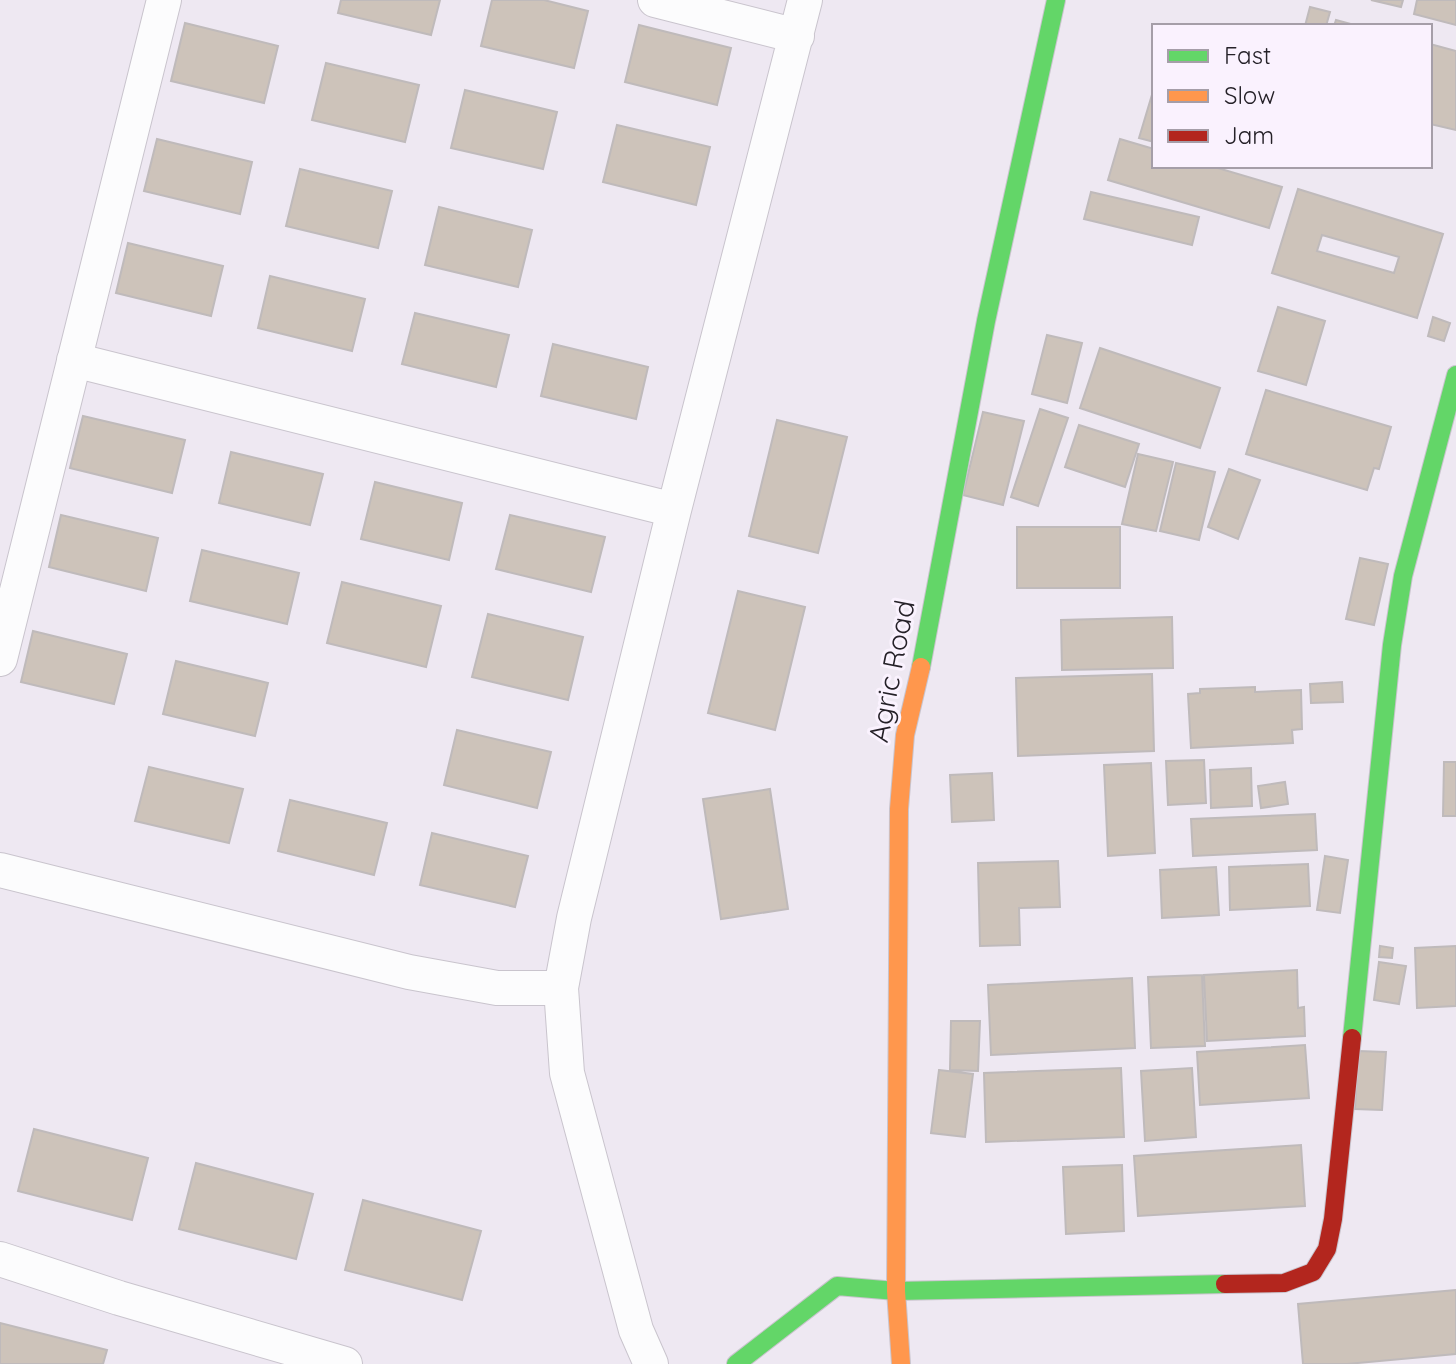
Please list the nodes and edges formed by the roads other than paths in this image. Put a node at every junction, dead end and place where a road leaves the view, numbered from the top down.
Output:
1 (164, 0) edge
2 (655, 0) edge
3 (805, 0) edge
4 (1056, 0) edge
5 (797, 36) junction
6 (74, 360) junction
7 (1456, 375) edge
8 (674, 510) junction
9 (0, 659) edge
10 (0, 870) edge
11 (561, 988) junction
12 (0, 1259) edge
13 (896, 1291) junction
14 (345, 1364) edge
15 (651, 1364) edge
16 (736, 1364) edge
17 (901, 1364) edge

1 - 6 street
2 - 5 street
3 - 5 street
4 - 13 street, Agric Road
5 - 8 street
6 - 8 street
6 - 9 street
7 - 13 street
8 - 11 street
10 - 11 street
11 - 15 street
12 - 14 street
13 - 16 street
13 - 17 street, Agric Road

